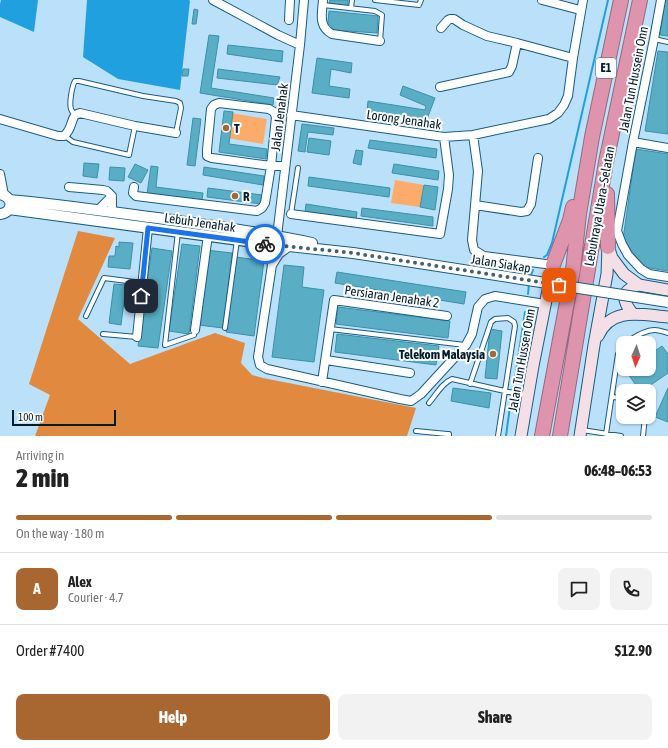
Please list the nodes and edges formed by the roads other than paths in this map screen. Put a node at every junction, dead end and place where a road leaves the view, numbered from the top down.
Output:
1 (213, 0) edge
2 (290, 0) edge
3 (304, 0) edge
4 (352, 0) edge
5 (375, 0) edge
6 (421, 0) edge
7 (542, 0) edge
8 (583, 0) edge
9 (621, 0) edge
10 (640, 0) edge
11 (661, 0) edge
12 (323, 2) edge
13 (351, 8) junction
14 (580, 10) junction
15 (289, 20) dead end
16 (441, 28) dead end
17 (654, 39) junction
18 (380, 41) joint
19 (668, 42) edge
20 (517, 43) junction
21 (300, 45) junction
22 (572, 58) junction
23 (440, 87) dead end
24 (75, 115) junction
25 (291, 115) junction
26 (0, 119) edge
27 (135, 126) junction
28 (176, 133) joint
29 (473, 135) junction
30 (64, 136) junction
31 (444, 137) junction
32 (592, 137) junction
33 (633, 142) junction
34 (668, 148) edge
35 (538, 158) dead end
36 (606, 162) junction
37 (271, 166) junction
38 (285, 166) junction
39 (298, 168) dead end
40 (0, 174) edge
41 (69, 187) dead end
42 (134, 187) dead end
43 (112, 196) junction
44 (475, 205) junction
45 (4, 206) edge
46 (98, 210) junction
47 (112, 212) junction
48 (291, 214) joint
49 (148, 228) junction
50 (178, 232) junction
51 (208, 235) junction
52 (277, 236) junction
53 (237, 240) junction
54 (261, 243) junction
55 (290, 246) junction
56 (608, 247) junction
57 (353, 253) junction
58 (272, 265) junction
59 (553, 265) junction
60 (668, 277) edge
61 (143, 283) junction
62 (639, 285) junction
63 (668, 290) edge
64 (668, 302) edge
65 (545, 304) junction
66 (632, 313) junction
67 (86, 316) dead end
68 (448, 316) dead end
69 (668, 317) edge
70 (225, 328) dead end
71 (330, 329) junction
72 (195, 330) joint
73 (668, 333) edge
74 (103, 334) dead end
75 (636, 336) edge
76 (137, 338) joint
77 (594, 345) junction
78 (466, 346) junction
79 (326, 360) junction
80 (616, 368) edge
81 (410, 373) dead end
82 (322, 382) junction
83 (470, 384) junction
84 (504, 391) junction
85 (528, 395) junction
86 (612, 397) junction
87 (616, 397) edge
88 (429, 403) dead end
89 (644, 424) edge
90 (416, 431) dead end
91 (581, 433) edge
92 (606, 434) junction
93 (450, 436) edge
94 (498, 436) edge
95 (521, 436) edge
96 (542, 436) edge
97 (560, 436) edge
98 (621, 436) edge
99 (643, 436) edge

1 - 21 street
2 - 15 street
3 - 21 street, Jalan Jenahak
4 - 13 lane
5 - 6 lane
7 - 14 street
8 - 14 street
9 - 32 highway, Lebuhraya Utara–Selatan / E1
10 - 36 highway, Lebuhraya Utara–Selatan / E1
11 - 17 street, Jalan Tun Hussein Onn
12 - 13 lane
12 - 18 street
13 - 18 lane
14 - 22 street
16 - 20 street
17 - 19 lane
17 - 33 street, Jalan Tun Hussein Onn
20 - 22 street
20 - 23 street
21 - 25 street, Jalan Jenahak
22 - 29 street, Lorong Jenahak
24 - 27 street
24 - 28 lane
24 - 30 street
25 - 31 street, Lorong Jenahak
25 - 38 street, Jalan Jenahak
26 - 30 street
27 - 28 street
27 - 30 lane
29 - 31 street, Lorong Jenahak
29 - 44 street
31 - 48 street
32 - 59 highway
32 - 96 highway, Lebuhraya Utara–Selatan / E1
33 - 34 street
33 - 60 street, Jalan Tun Hussein Onn
35 - 44 street
36 - 56 highway
36 - 97 highway, Lebuhraya Utara–Selatan / E1
37 - 37 street
37 - 38 street
37 - 42 street
38 - 52 street, Jalan Jenahak
39 - 48 lane
40 - 45 street
41 - 43 street
43 - 46 street
43 - 47 street
44 - 59 street
45 - 46 street, Lebuh Jenahak
45 - 49 street, Lebuh Jenahak
46 - 47 street, Lebuh Jenahak
47 - 52 street, Lebuh Jenahak
49 - 50 street, Lebuh Jenahak
49 - 61 street
50 - 51 street, Lebuh Jenahak
50 - 72 lane
51 - 53 street, Lebuh Jenahak
51 - 72 street
52 - 57 street, Lebuh Jenahak
53 - 54 street, Lebuh Jenahak
53 - 70 lane
54 - 55 street, Lebuh Jenahak
54 - 58 street
55 - 57 street, Lebuh Jenahak
55 - 58 street
56 - 62 main road
56 - 77 main road
57 - 64 street, Jalan Siakap, bridge
58 - 82 street
59 - 65 main road, Jalan Tun Hussen Onn
61 - 67 lane
61 - 76 street
62 - 63 main road
62 - 66 main road
65 - 78 street
65 - 85 main road, Jalan Tun Hussen Onn
66 - 69 main road
66 - 77 main road
68 - 71 street, Persiaran Jenahak 2
71 - 78 lane
71 - 79 street
73 - 75 lane
74 - 76 lane
77 - 91 main road
78 - 82 street
79 - 81 street
79 - 82 street
80 - 86 lane
83 - 84 lane
83 - 84 lane
83 - 88 lane
84 - 85 lane
84 - 94 lane
85 - 95 main road, Jalan Tun Hussen Onn
86 - 87 lane
86 - 92 lane
89 - 99 lane
90 - 93 lane
91 - 92 lane
92 - 98 lane

